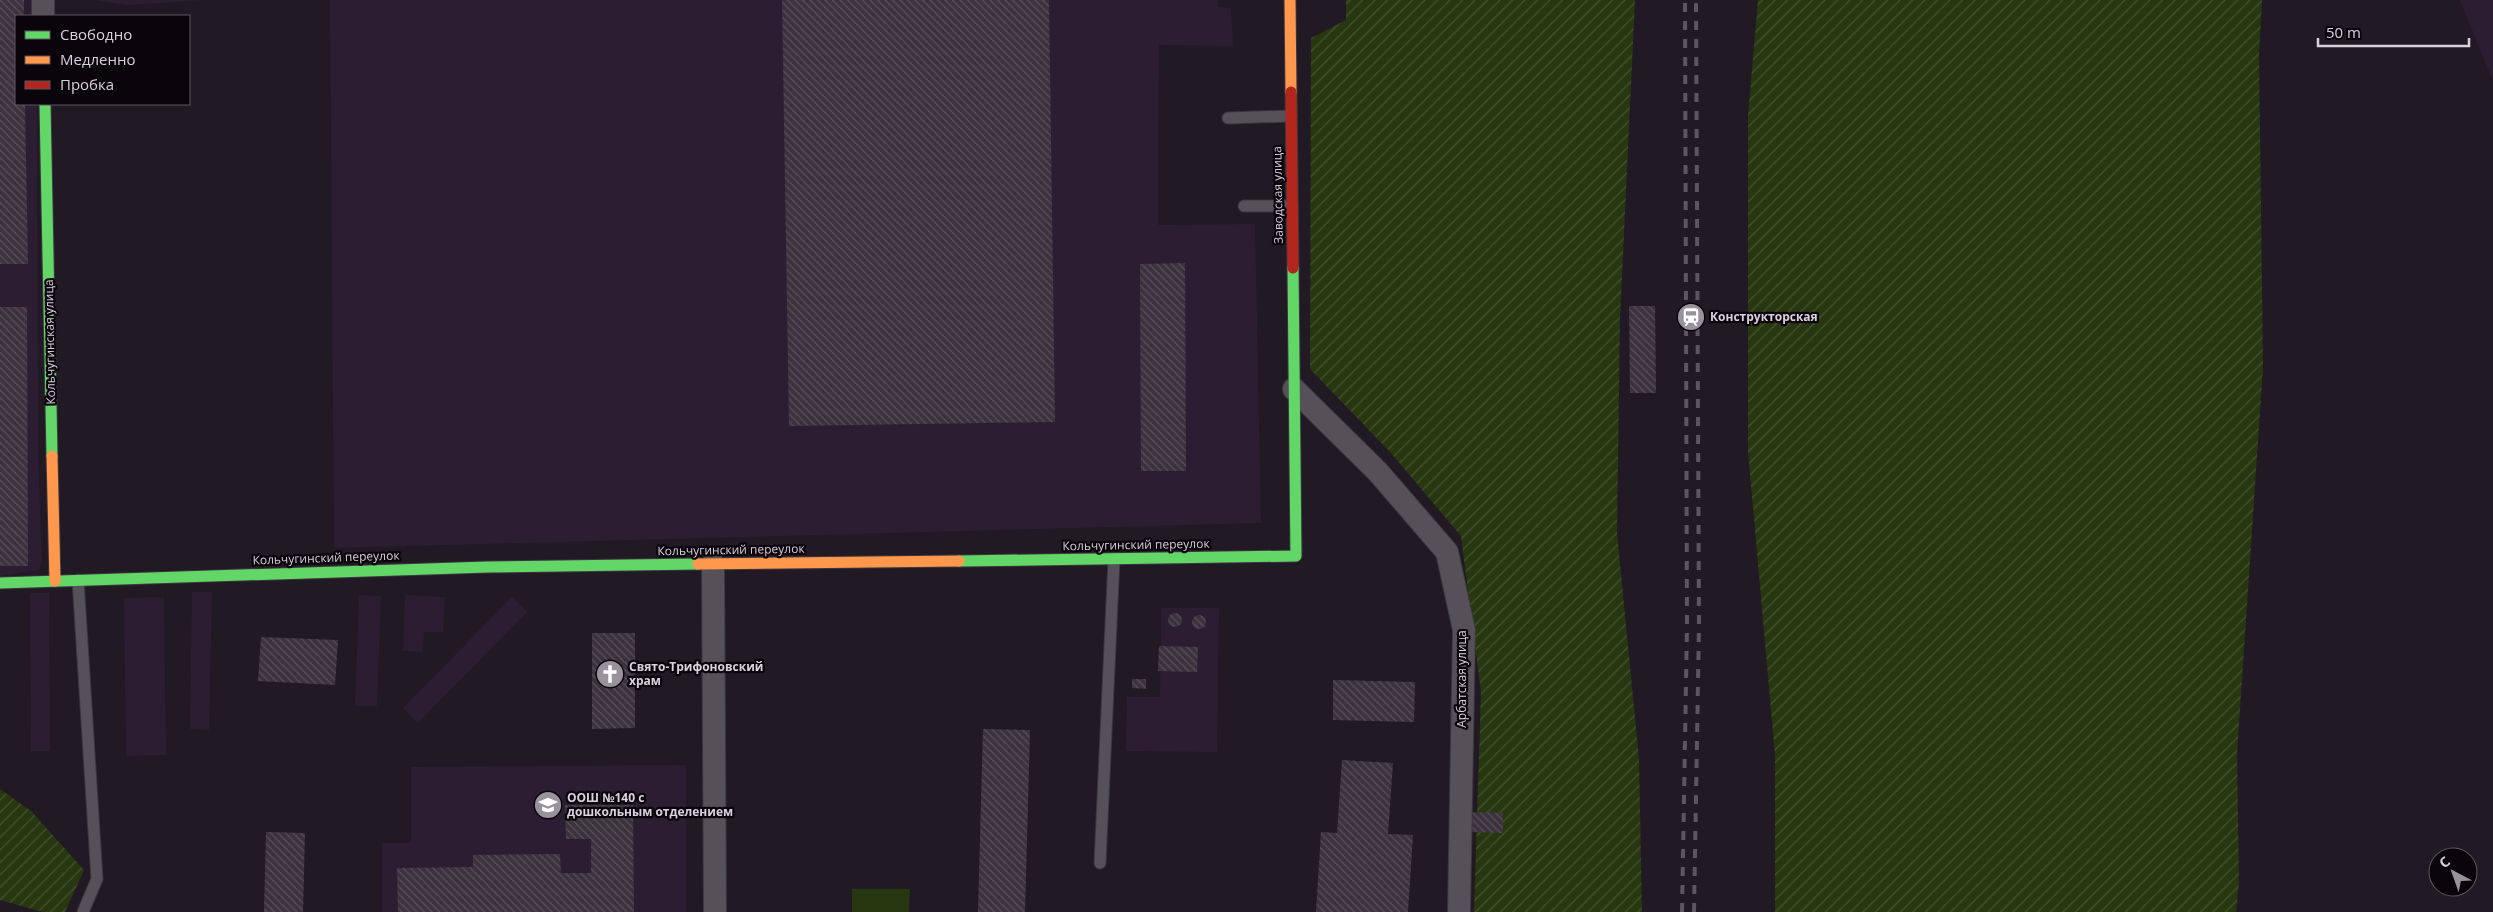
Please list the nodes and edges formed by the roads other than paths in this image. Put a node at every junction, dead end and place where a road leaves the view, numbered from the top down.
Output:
1 (43, 0) edge
2 (1290, 0) edge
3 (44, 15) edge
4 (45, 105) edge
5 (1291, 116) junction
6 (1228, 118) dead end
7 (1244, 206) dead end
8 (1292, 206) junction
9 (1294, 389) junction
10 (1114, 559) junction
11 (713, 564) junction
12 (78, 580) junction
13 (55, 581) junction
14 (0, 583) edge
15 (1100, 863) dead end
16 (83, 912) edge
17 (715, 912) edge
18 (1459, 912) edge

1 - 3 street
2 - 5 street, Заводская улица
4 - 13 street, Кольчугинская улица
5 - 6 lane
5 - 8 street, Заводская улица
7 - 8 lane
8 - 9 street, Заводская улица
9 - 10 street, Кольчугинский переулок
9 - 18 street, Арбатская улица
10 - 11 street, Кольчугинский переулок
10 - 15 lane
11 - 12 street, Кольчугинский переулок
11 - 17 street
12 - 13 street, Кольчугинский переулок
12 - 16 lane
13 - 14 street, Кольчугинский переулок

